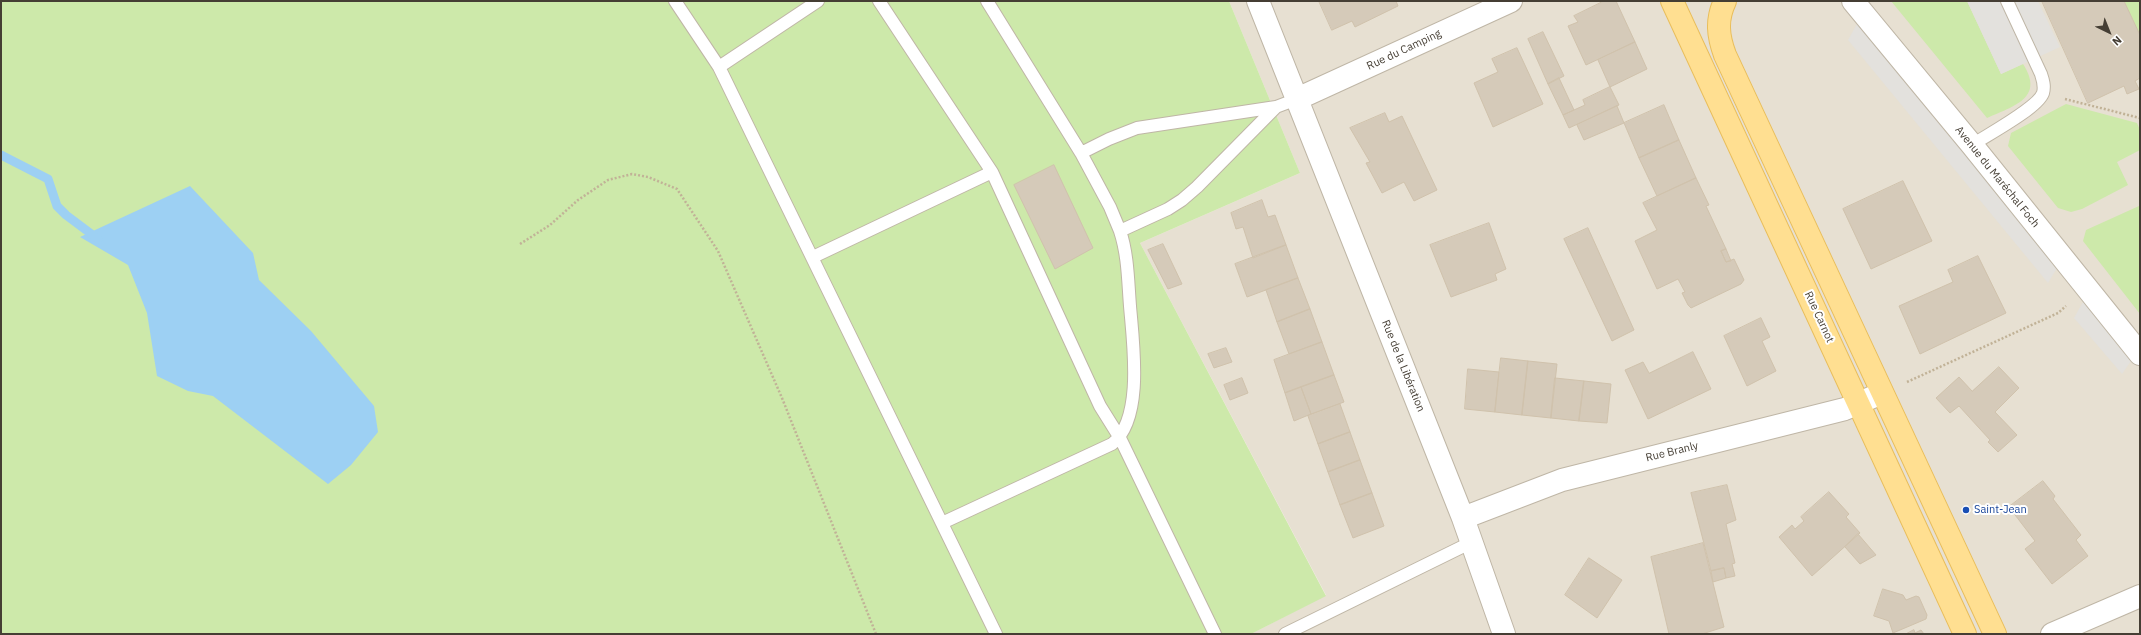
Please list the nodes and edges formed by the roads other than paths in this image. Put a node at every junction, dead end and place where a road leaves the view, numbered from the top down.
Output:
1 (675, 1) edge
2 (818, 1) edge
3 (879, 1) edge
4 (987, 1) edge
5 (1258, 1) edge
6 (1511, 1) edge
7 (1672, 1) edge
8 (1725, 1) edge
9 (1853, 1) edge
10 (2007, 1) edge
11 (719, 68) junction
12 (1297, 100) junction
13 (1276, 107) junction
14 (1972, 145) junction
15 (1081, 153) junction
16 (992, 172) junction
17 (1120, 231) junction
18 (813, 257) junction
19 (2140, 354) edge
20 (1882, 393) junction
21 (1859, 404) junction
22 (1120, 438) junction
23 (1463, 518) junction
24 (942, 523) junction
25 (1472, 542) junction
26 (2140, 596) edge
27 (996, 634) edge
28 (1215, 634) edge
29 (1285, 634) edge
30 (1504, 634) edge
31 (1965, 634) edge
32 (1995, 634) edge
33 (2052, 634) edge

1 - 11 lane
2 - 11 lane
3 - 16 lane
4 - 15 lane
5 - 12 street, Rue de la Libération
6 - 12 street, Rue du Camping
7 - 21 main road, Rue Carnot
8 - 20 main road
9 - 14 street, Avenue du Maréchal Foch
10 - 14 lane
11 - 18 lane
12 - 13 lane
12 - 23 street, Rue de la Libération
13 - 15 lane
13 - 17 lane
14 - 19 street, Avenue du Maréchal Foch
15 - 17 lane
16 - 18 lane
16 - 22 lane
17 - 22 lane
18 - 24 lane
20 - 21 street, Rue Branly
20 - 32 main road
21 - 23 street, Rue Branly
21 - 31 main road, Rue Carnot
22 - 24 lane
22 - 28 lane
23 - 25 street, Rue de la Libération
24 - 27 lane
25 - 29 lane
25 - 30 street, Rue de la Libération
26 - 33 street

